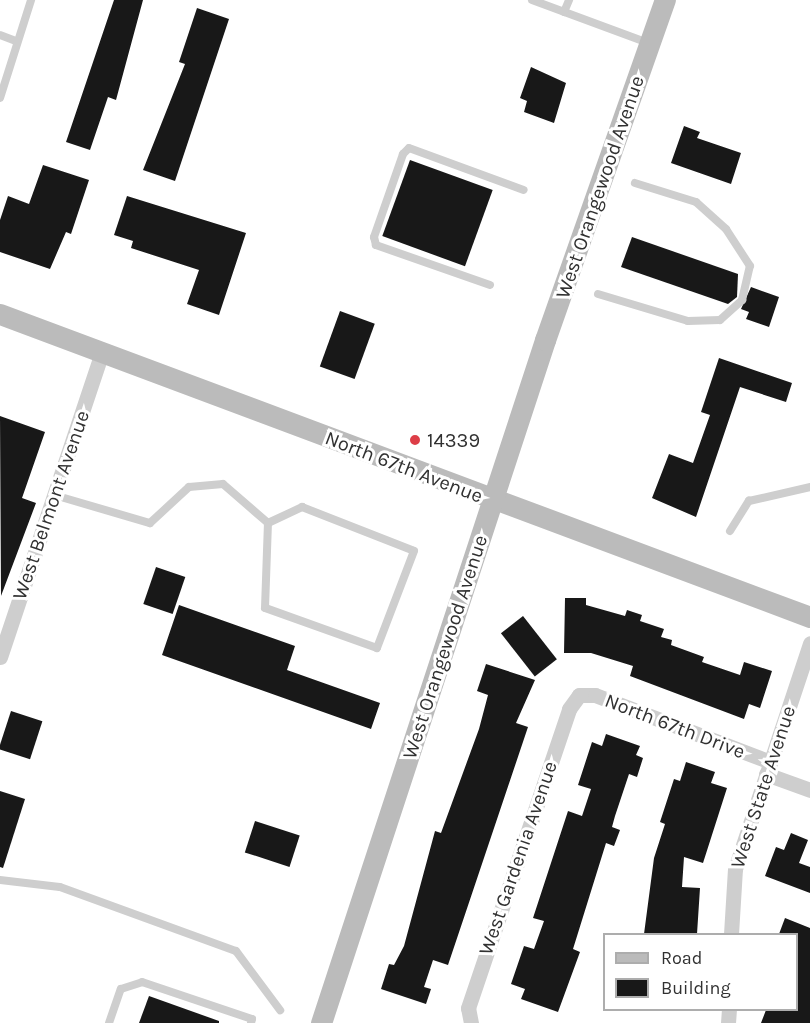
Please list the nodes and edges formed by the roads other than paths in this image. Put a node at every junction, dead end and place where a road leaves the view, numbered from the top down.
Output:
1 (31, 0) edge
2 (531, 0) edge
3 (569, 0) edge
4 (665, 0) edge
5 (564, 12) junction
6 (0, 35) edge
7 (16, 41) junction
8 (650, 43) junction
9 (0, 98) edge
10 (635, 183) dead end
11 (524, 190) dead end
12 (490, 285) dead end
13 (598, 294) dead end
14 (0, 314) edge
15 (102, 352) junction
16 (810, 487) edge
17 (54, 495) junction
18 (492, 500) junction
19 (268, 523) junction
20 (730, 531) dead end
21 (810, 617) edge
22 (810, 643) edge
23 (0, 657) edge
24 (579, 695) joint
25 (768, 768) junction
26 (810, 790) edge
27 (0, 880) edge
28 (731, 933) edge
29 (280, 1010) dead end
30 (109, 1023) edge
31 (251, 1023) edge
32 (321, 1023) edge
33 (471, 1023) edge

1 - 7 lane
2 - 5 lane
3 - 5 lane
4 - 8 street, West Orangewood Avenue
5 - 8 lane
6 - 7 lane
7 - 9 lane
8 - 18 street, West Orangewood Avenue
10 - 13 lane
11 - 12 lane
14 - 15 street, North 67th Avenue
15 - 17 street, West Belmont Avenue
15 - 18 street, North 67th Avenue
16 - 20 lane
17 - 19 lane
17 - 23 street, West Belmont Avenue
18 - 21 street, North 67th Avenue
18 - 32 street, West Orangewood Avenue
19 - 19 lane
22 - 25 street, West State Avenue
24 - 25 street, North 67th Drive
24 - 33 street, West Gardenia Avenue
25 - 26 street, North 67th Drive
25 - 28 street, West State Avenue
27 - 29 lane
30 - 31 lane

